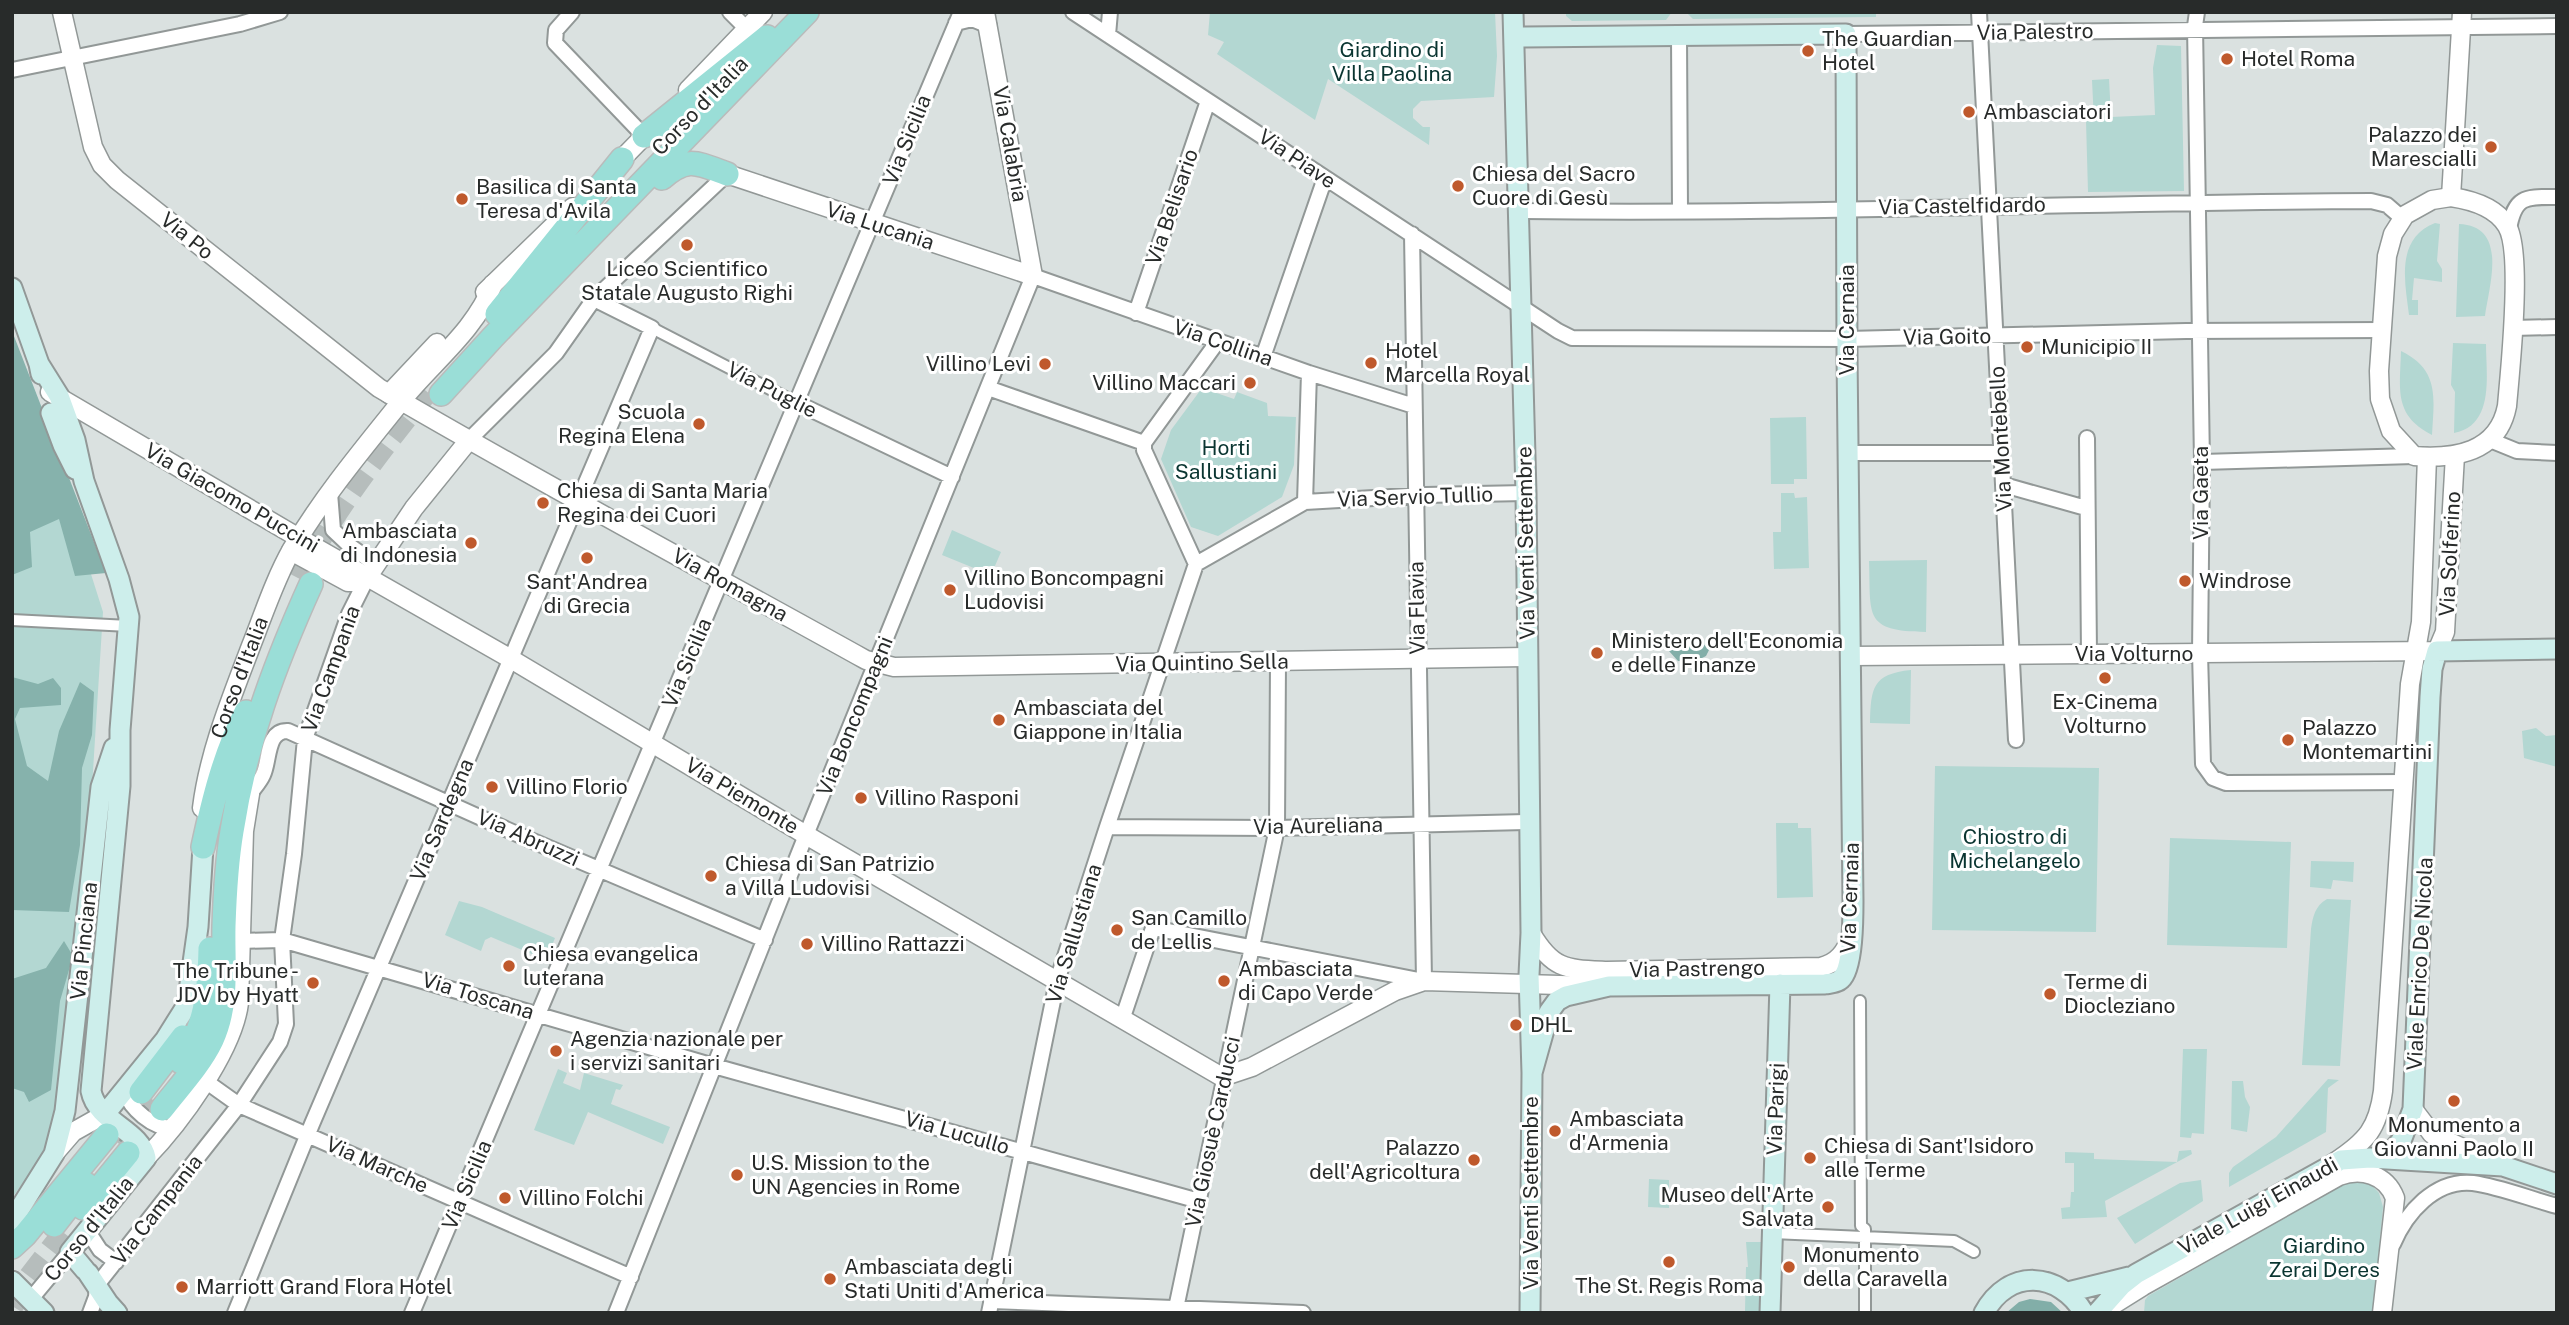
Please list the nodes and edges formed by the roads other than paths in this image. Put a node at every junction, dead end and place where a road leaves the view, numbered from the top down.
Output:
1 (62, 12) edge
2 (281, 12) edge
3 (572, 12) edge
4 (730, 12) edge
5 (763, 12) edge
6 (790, 12) edge
7 (807, 12) edge
8 (1073, 12) edge
9 (1110, 12) edge
10 (1513, 12) edge
11 (1979, 12) edge
12 (2197, 12) edge
13 (958, 18) edge
14 (987, 19) edge
15 (2462, 20) edge
16 (2557, 26) edge
17 (2196, 30) junction
18 (1980, 33) junction
19 (1846, 34) junction
20 (1108, 35) junction
21 (1679, 36) junction
22 (1514, 37) junction
23 (762, 39) junction
24 (71, 57) junction
25 (12, 70) edge
26 (1208, 101) junction
27 (644, 136) junction
28 (622, 159) junction
29 (727, 174) junction
30 (1325, 178) junction
31 (2451, 197) junction
32 (2557, 197) edge
33 (2198, 202) junction
34 (1990, 205) junction
35 (1848, 208) junction
36 (1517, 211) junction
37 (1679, 211) junction
38 (2402, 218) junction
39 (873, 223) junction
40 (2509, 229) junction
41 (1412, 234) junction
42 (590, 239) junction
43 (1033, 276) junction
44 (12, 288) edge
45 (594, 299) junction
46 (1521, 305) junction
47 (1136, 313) junction
48 (491, 323) junction
49 (2512, 327) junction
50 (2557, 327) edge
51 (652, 328) junction
52 (2383, 330) junction
53 (2199, 331) junction
54 (1994, 336) junction
55 (1847, 339) junction
56 (1218, 341) junction
57 (1263, 357) junction
58 (1309, 373) junction
59 (988, 388) junction
60 (51, 393) junction
61 (395, 397) junction
62 (797, 403) junction
63 (1414, 406) junction
64 (2087, 438) dead end
65 (469, 440) junction
66 (2490, 440) junction
67 (1144, 443) junction
68 (1848, 453) junction
69 (2002, 453) junction
70 (2557, 453) edge
71 (2455, 455) junction
72 (2421, 457) junction
73 (2202, 462) junction
74 (952, 477) junction
75 (2004, 485) junction
76 (330, 493) junction
77 (1526, 493) junction
78 (1414, 495) junction
79 (578, 501) junction
80 (1304, 502) junction
81 (2086, 508) junction
82 (295, 545) junction
83 (1196, 564) junction
84 (371, 571) junction
85 (722, 580) junction
86 (12, 620) edge
87 (129, 626) junction
88 (2557, 649) edge
89 (2416, 651) junction
90 (2437, 651) junction
91 (2200, 653) junction
92 (2089, 654) junction
93 (2012, 655) junction
94 (1851, 656) junction
95 (1528, 657) junction
96 (511, 659) junction
97 (1418, 659) junction
98 (1278, 662) junction
99 (877, 664) junction
100 (1162, 664) junction
101 (276, 668) junction
102 (246, 712) junction
103 (120, 730) junction
104 (305, 739) junction
105 (2016, 740) dead end
106 (653, 743) junction
107 (2404, 782) junction
108 (250, 794) junction
109 (449, 803) junction
110 (1529, 822) junction
111 (1420, 824) junction
112 (1107, 827) junction
113 (1277, 828) junction
114 (244, 831) junction
115 (806, 835) junction
116 (203, 847) junction
117 (600, 870) junction
118 (227, 902) junction
119 (1853, 924) junction
120 (1531, 933) junction
121 (282, 940) junction
122 (765, 940) junction
123 (240, 941) junction
124 (1252, 948) junction
125 (379, 967) junction
126 (1847, 971) joint
127 (1057, 981) junction
128 (1423, 981) junction
129 (1529, 983) junction
130 (1780, 984) junction
131 (1609, 986) junction
132 (1860, 1001) dead end
133 (1551, 1008) joint
134 (539, 1015) junction
135 (1122, 1020) junction
136 (714, 1066) junction
137 (1532, 1073) junction
138 (1225, 1078) junction
139 (204, 1080) junction
140 (150, 1104) junction
141 (239, 1105) junction
142 (2413, 1109) junction
143 (308, 1134) junction
144 (121, 1141) junction
145 (1022, 1152) junction
146 (54, 1154) junction
147 (2385, 1159) junction
148 (2335, 1161) junction
149 (2503, 1166) junction
150 (2557, 1184) edge
151 (460, 1201) junction
152 (1199, 1201) junction
153 (2557, 1206) edge
154 (12, 1221) edge
155 (1773, 1233) junction
156 (69, 1235) junction
157 (1865, 1236) junction
158 (12, 1247) edge
159 (2391, 1248) junction
160 (1974, 1252) dead end
161 (116, 1262) junction
162 (2136, 1274) junction
163 (90, 1276) junction
164 (631, 1277) junction
165 (12, 1281) edge
166 (2068, 1292) junction
167 (37, 1306) edge
168 (990, 1307) edge
169 (1176, 1310) edge
170 (1984, 1312) edge
171 (90, 1313) edge
172 (117, 1313) edge
173 (234, 1313) edge
174 (412, 1313) edge
175 (617, 1313) edge
176 (1303, 1313) edge
177 (1530, 1313) edge
178 (1770, 1313) edge
179 (1864, 1313) edge
180 (2084, 1313) edge
181 (2099, 1313) edge
182 (2382, 1313) edge

1 - 24 street, Via Po
2 - 24 street
3 - 27 street
4 - 23 street
5 - 23 street, Corso d'Italia
6 - 23 main road
7 - 23 main road
8 - 20 street, Via Piave
9 - 20 street
10 - 22 main road, Via Venti Settembre
11 - 18 street, Via Montebello
12 - 17 street, Via Gaeta
13 - 14 street
13 - 39 street, Via Sicilia
14 - 43 street, Via Calabria
15 - 16 street, Via Palestro
15 - 17 street, Via Palestro
15 - 31 street
17 - 18 street, Via Palestro
17 - 33 street, Via Gaeta
18 - 19 street, Via Palestro
18 - 34 street, Via Montebello
19 - 21 main road, Via Palestro
19 - 35 main road, Via Cernaia
20 - 26 street, Via Piave
21 - 22 main road, Via Palestro
21 - 37 street
22 - 36 main road, Via Venti Settembre
23 - 27 main road
23 - 42 main road, Corso d'Italia
23 - 48 main road, Corso d'Italia
24 - 25 street
24 - 61 street, Via Po
26 - 30 street, Via Piave
26 - 47 street, Via Belisario
27 - 28 street, Corso d'Italia
28 - 48 main road
28 - 61 street, Corso d'Italia
29 - 39 street, Via Lucania
29 - 42 main road
29 - 45 street, Via Campania
30 - 41 street, Via Piave
30 - 57 street
31 - 38 street
31 - 40 street
32 - 40 street
33 - 34 street, Via Castelfidardo
33 - 38 street, Via Castelfidardo
33 - 53 street, Via Gaeta
34 - 35 street, Via Castelfidardo
34 - 54 street, Via Montebello
35 - 37 street, Via Castelfidardo
35 - 55 main road, Via Cernaia
36 - 37 street, Via Castelfidardo
36 - 46 main road, Via Venti Settembre
38 - 52 street
39 - 43 street, Via Lucania
39 - 62 street, Via Sicilia
40 - 49 street
41 - 46 street, Via Piave
41 - 63 street, Via Flavia
42 - 48 main road, Corso d'Italia
43 - 47 street, Via Collina
43 - 59 street, Via Boncompagni
44 - 60 main road, Via Pinciana
45 - 51 street, Via Puglie
45 - 65 street, Via Campania
46 - 55 street, Via Goito
46 - 77 main road, Via Venti Settembre
47 - 56 street, Via Collina
49 - 50 street
49 - 66 street
51 - 62 street, Via Puglie
51 - 79 street, Via Sardegna
52 - 53 street, Via Goito
52 - 72 street
53 - 54 street, Via Goito
53 - 73 street, Via Gaeta
54 - 55 street, Via Goito
54 - 69 street, Via Montebello
55 - 68 main road, Via Cernaia
56 - 57 street, Via Collina
56 - 67 street
57 - 58 street, Via Collina
58 - 63 street, Via Collina
58 - 80 street
59 - 67 street
59 - 74 street, Via Boncompagni
60 - 82 street, Via Giacomo Puccini
60 - 87 main road, Via Pinciana
61 - 65 street, Via Romagna
61 - 76 street, Corso d'Italia
62 - 74 street, Via Puglie
62 - 85 street, Via Sicilia
63 - 78 street, Via Flavia
64 - 81 street
65 - 79 street, Via Romagna
65 - 84 street, Via Campania
66 - 70 street
66 - 71 street
67 - 83 street
68 - 69 street
68 - 94 main road, Via Cernaia
69 - 75 street, Via Montebello
71 - 72 street
71 - 90 street, Via Solferino
72 - 73 street
72 - 89 street, Via Solferino
73 - 91 street, Via Gaeta
74 - 99 street, Via Boncompagni
75 - 81 street
75 - 93 street, Via Montebello
76 - 82 street, Corso d'Italia
76 - 84 street
77 - 78 street, Via Servio Tullio
77 - 95 main road, Via Venti Settembre
78 - 80 street, Via Servio Tullio
78 - 97 street, Via Flavia
79 - 85 street, Via Romagna
79 - 96 street, Via Sardegna
80 - 83 street
81 - 92 street
82 - 84 street, Via Giacomo Puccini
82 - 116 street, Corso d'Italia
83 - 100 street, Via Sallustiana
84 - 96 street, Via Piemonte
84 - 104 street, Via Campania
85 - 99 street, Via Romagna
85 - 106 street, Via Sicilia
86 - 87 street
87 - 103 main road, Via Pinciana
88 - 90 main road
89 - 90 street, Via Volturno
89 - 91 street, Via Volturno
89 - 107 street, Via Solferino
90 - 142 main road, Viale Enrico De Nicola
91 - 92 street, Via Volturno
91 - 107 street, Via Gaeta
92 - 93 street, Via Volturno
93 - 94 street, Via Volturno
93 - 105 street, Via Montebello
94 - 119 main road, Via Cernaia
95 - 97 street, Via Quintino Sella
95 - 110 main road, Via Venti Settembre
96 - 106 street, Via Piemonte
96 - 109 street, Via Sardegna
97 - 98 street, Via Quintino Sella
97 - 111 street, Via Flavia
98 - 100 street, Via Quintino Sella
98 - 113 street, Via Giosuè Carducci
99 - 100 street, Via Quintino Sella
99 - 115 street, Via Boncompagni
100 - 112 street, Via Sallustiana
101 - 102 main road, Corso d'Italia
101 - 108 main road
101 - 118 main road, Corso d'Italia
102 - 116 main road
102 - 140 main road, Corso d'Italia
103 - 144 main road, Via Pinciana
103 - 146 main road, Via Pinciana
104 - 108 street, Via Abruzzi
104 - 109 street, Via Abruzzi
104 - 121 street, Via Campania
106 - 115 street, Via Piemonte
106 - 117 street, Via Sicilia
107 - 148 street, Viale Enrico De Nicola
108 - 114 street, Corso d'Italia
109 - 117 street, Via Abruzzi
109 - 125 street, Via Sardegna
110 - 111 street, Via Aureliana
110 - 120 main road, Via Venti Settembre
111 - 113 street, Via Aureliana
111 - 128 street, Via Flavia
112 - 113 street, Via Aureliana
112 - 127 street, Via Sallustiana
113 - 124 street, Via Giosuè Carducci
114 - 118 main road
114 - 123 street, Corso d'Italia
115 - 122 street, Via Boncompagni
115 - 127 street, Via Piemonte
116 - 140 main road, Corso d'Italia
117 - 122 street, Via Abruzzi
117 - 134 street, Via Sicilia
118 - 140 main road, Corso d'Italia
119 - 120 street, Via Pastrengo
119 - 126 main road, Via Cernaia
120 - 129 main road, Via Venti Settembre
121 - 123 street, Via Toscana
121 - 125 street, Via Toscana
121 - 141 street, Via Campania
122 - 136 street, Via Boncompagni
123 - 139 street, Corso d'Italia
124 - 128 street
124 - 135 street
124 - 138 street, Via Giosuè Carducci
125 - 134 street, Via Toscana
125 - 143 street, Via Sardegna
126 - 130 main road, Via Pastrengo
127 - 135 street, Via Piemonte
127 - 145 street, Via Sallustiana
128 - 129 street, Via Pastrengo
128 - 138 street
129 - 131 street, Via Pastrengo
129 - 137 main road, Via Venti Settembre
130 - 131 main road, Via Pastrengo
130 - 155 main road, Via Parigi
131 - 133 main road, Via Pastrengo
132 - 157 street
133 - 137 main road, Via Venti Settembre
134 - 136 street, Via Toscana
134 - 151 street, Via Sicilia
135 - 138 street, Via Piemonte
136 - 145 street, Via Lucullo
136 - 164 street, Via Boncompagni
137 - 177 main road, Via Venti Settembre
138 - 152 street, Via Giosuè Carducci
139 - 140 street, Corso d'Italia
139 - 141 street, Via Marche
140 - 144 main road, Corso d'Italia
140 - 144 street, Corso d'Italia
141 - 143 street, Via Marche
141 - 161 street, Via Campania
142 - 147 main road, Viale Enrico De Nicola
142 - 149 street
143 - 151 street, Via Marche
143 - 173 street, Via Sardegna
144 - 146 street, Corso d'Italia
144 - 156 main road, Corso d'Italia
144 - 158 main road
145 - 152 street, Via Lucullo
145 - 168 street, Via Sallustiana
146 - 154 main road, Corso d'Italia
147 - 148 main road, Viale Luigi Einaudi
147 - 149 main road, Viale Luigi Einaudi
148 - 162 main road, Viale Luigi Einaudi
149 - 150 main road, Viale Luigi Einaudi
151 - 164 street, Via Marche
151 - 174 street, Via Sicilia
152 - 169 street, Via Giosuè Carducci
153 - 159 street
155 - 157 street
155 - 178 main road, Via Parigi
156 - 161 street
156 - 163 main road
156 - 167 street, Corso d'Italia
157 - 160 street
157 - 179 street
159 - 181 street, Viale Luigi Einaudi
159 - 182 street
161 - 163 street, Via Campania
162 - 166 main road
162 - 181 main road
163 - 171 street
163 - 172 main road
164 - 175 street, Via Boncompagni
165 - 167 main road
166 - 170 main road
166 - 180 main road
168 - 169 street
169 - 176 street

